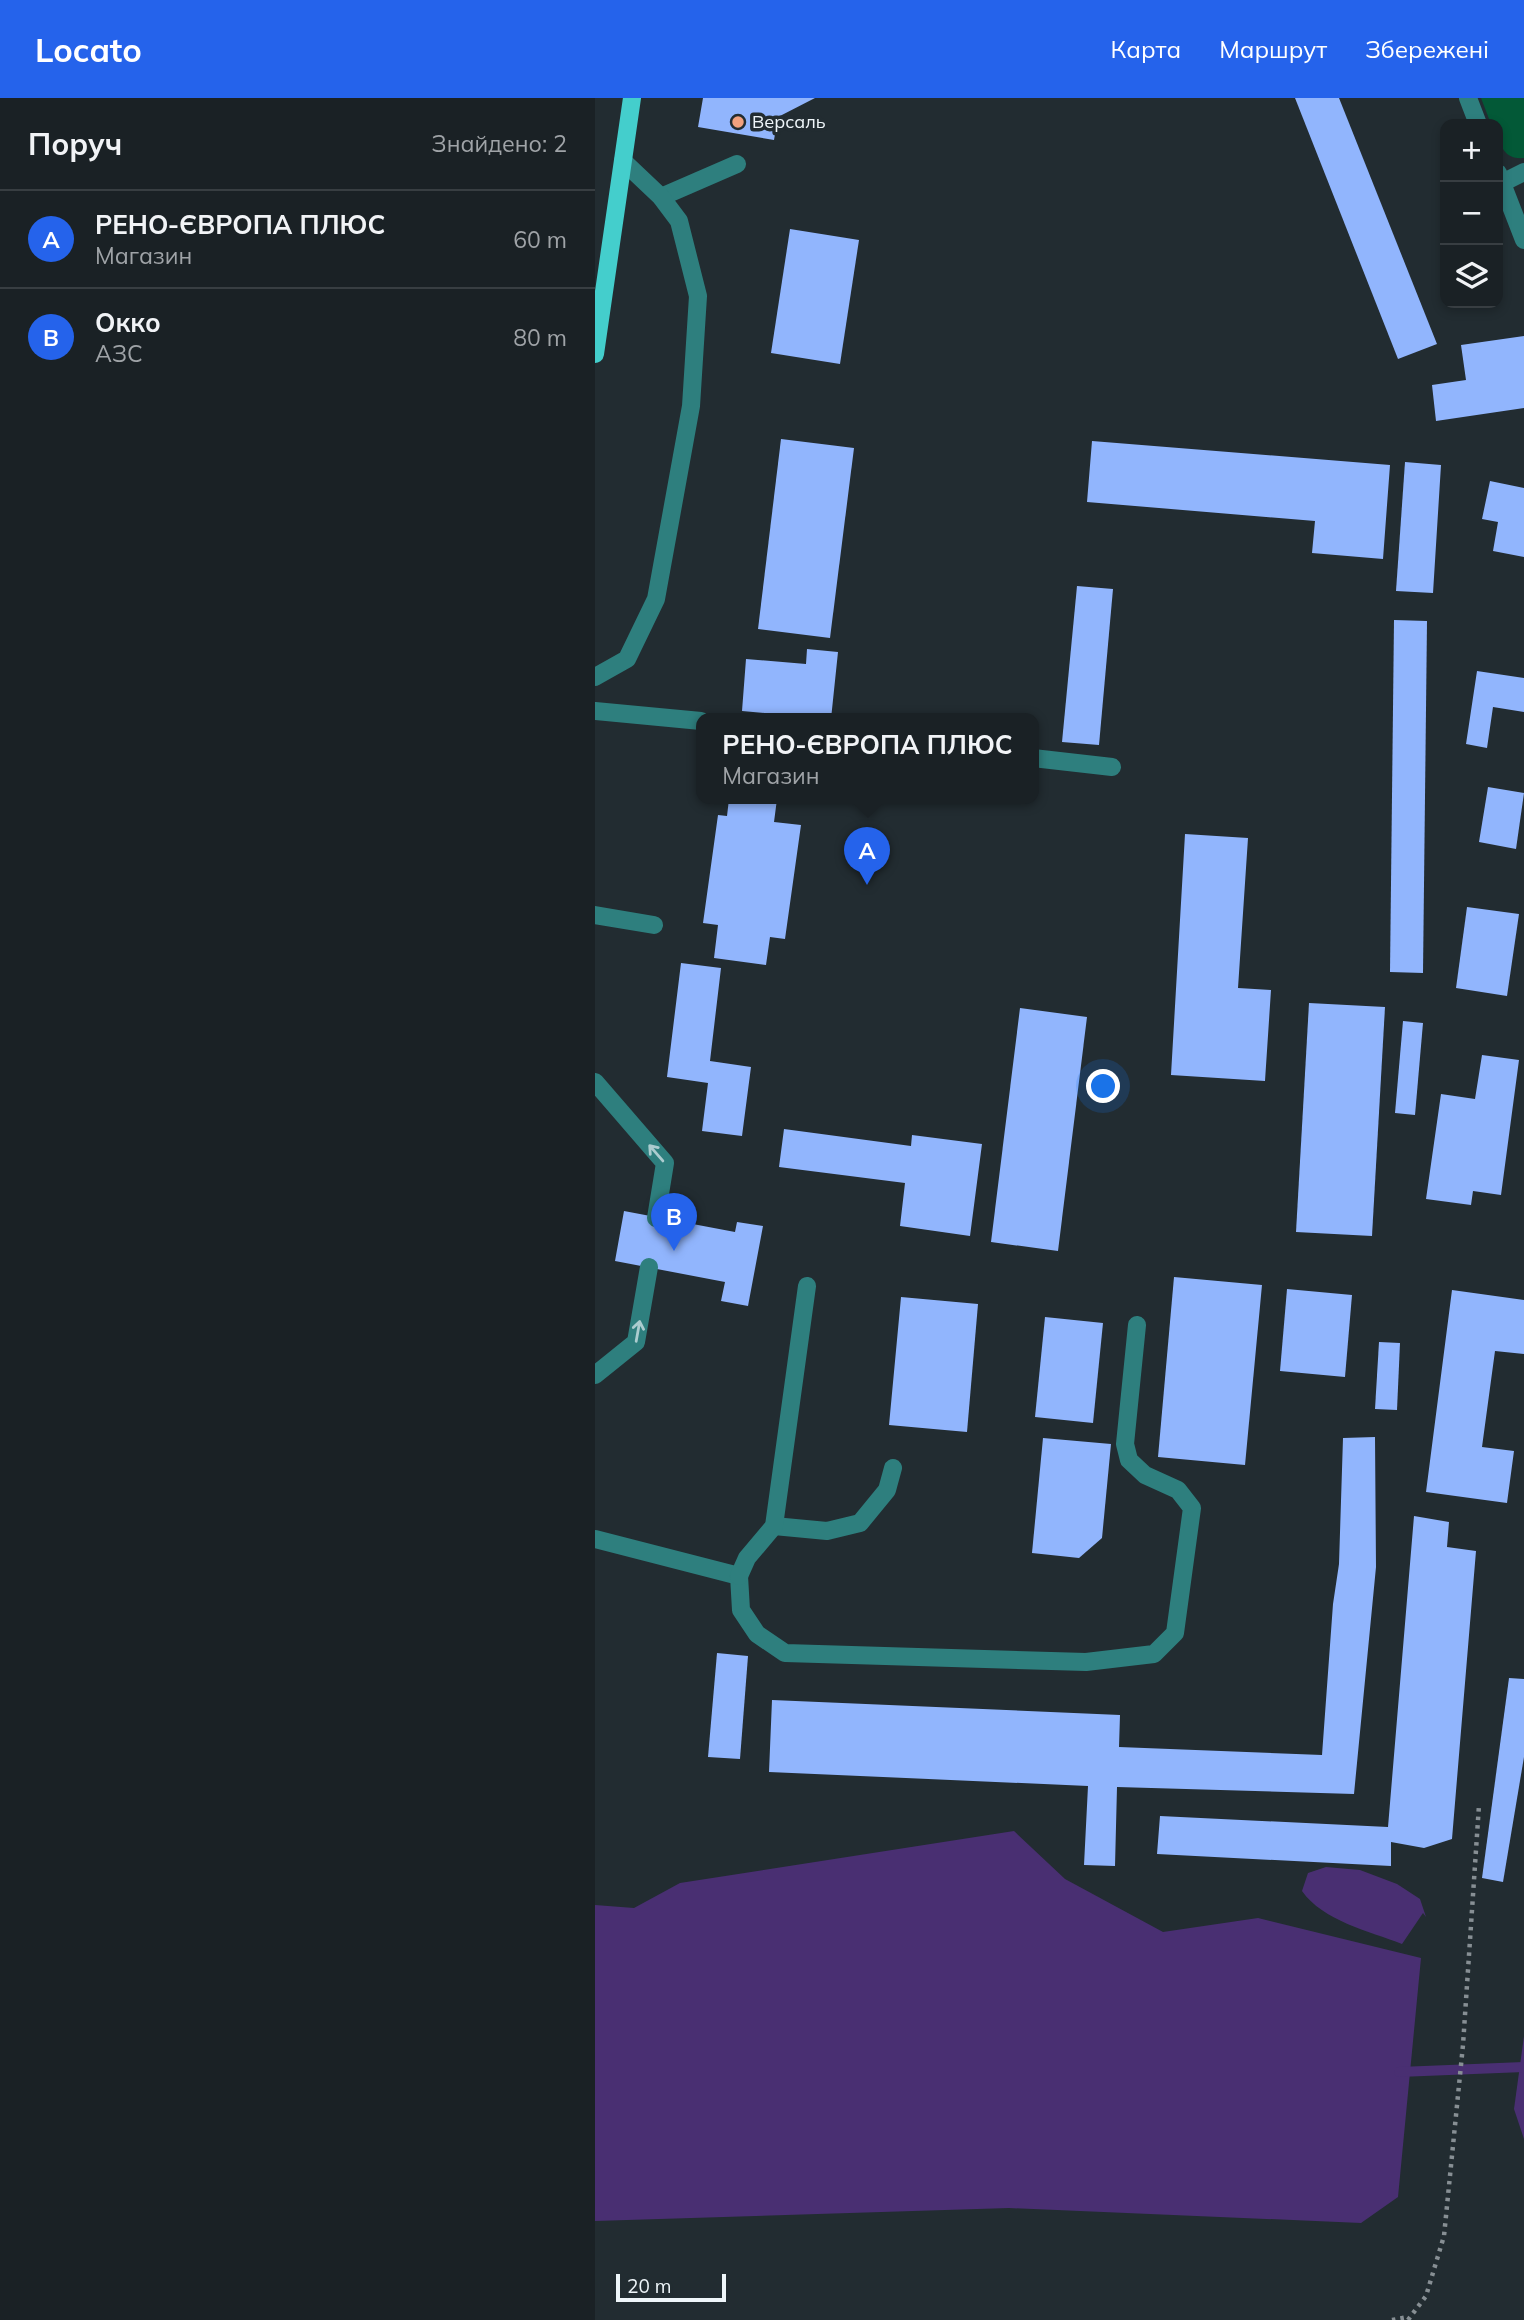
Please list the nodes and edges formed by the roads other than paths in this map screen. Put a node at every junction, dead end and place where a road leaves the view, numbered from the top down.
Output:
1 (632, 98) edge
2 (1468, 98) edge
3 (1476, 119) edge
4 (623, 161) junction
5 (737, 164) dead end
6 (1524, 172) edge
7 (1503, 177) edge
8 (1502, 182) edge
9 (661, 197) junction
10 (1524, 240) edge
11 (599, 300) edge
12 (595, 354) edge
13 (595, 677) edge
14 (595, 711) edge
15 (696, 721) edge
16 (1039, 759) edge
17 (1112, 767) dead end
18 (595, 915) edge
19 (654, 925) dead end
20 (595, 1082) edge
21 (656, 1218) dead end
22 (649, 1267) dead end
23 (807, 1286) dead end
24 (1137, 1325) dead end
25 (595, 1375) edge
26 (893, 1468) dead end
27 (774, 1526) junction
28 (595, 1539) edge
29 (739, 1576) junction

1 - 4 main road
2 - 3 street
4 - 9 street
4 - 11 main road
5 - 9 street
6 - 7 street
8 - 10 street
9 - 13 street
11 - 12 main road
14 - 15 street
16 - 17 street
18 - 19 street
21 -> 20 street
25 -> 22 street
23 - 27 street
24 - 29 street
26 - 27 street
27 - 29 street
28 - 29 street

